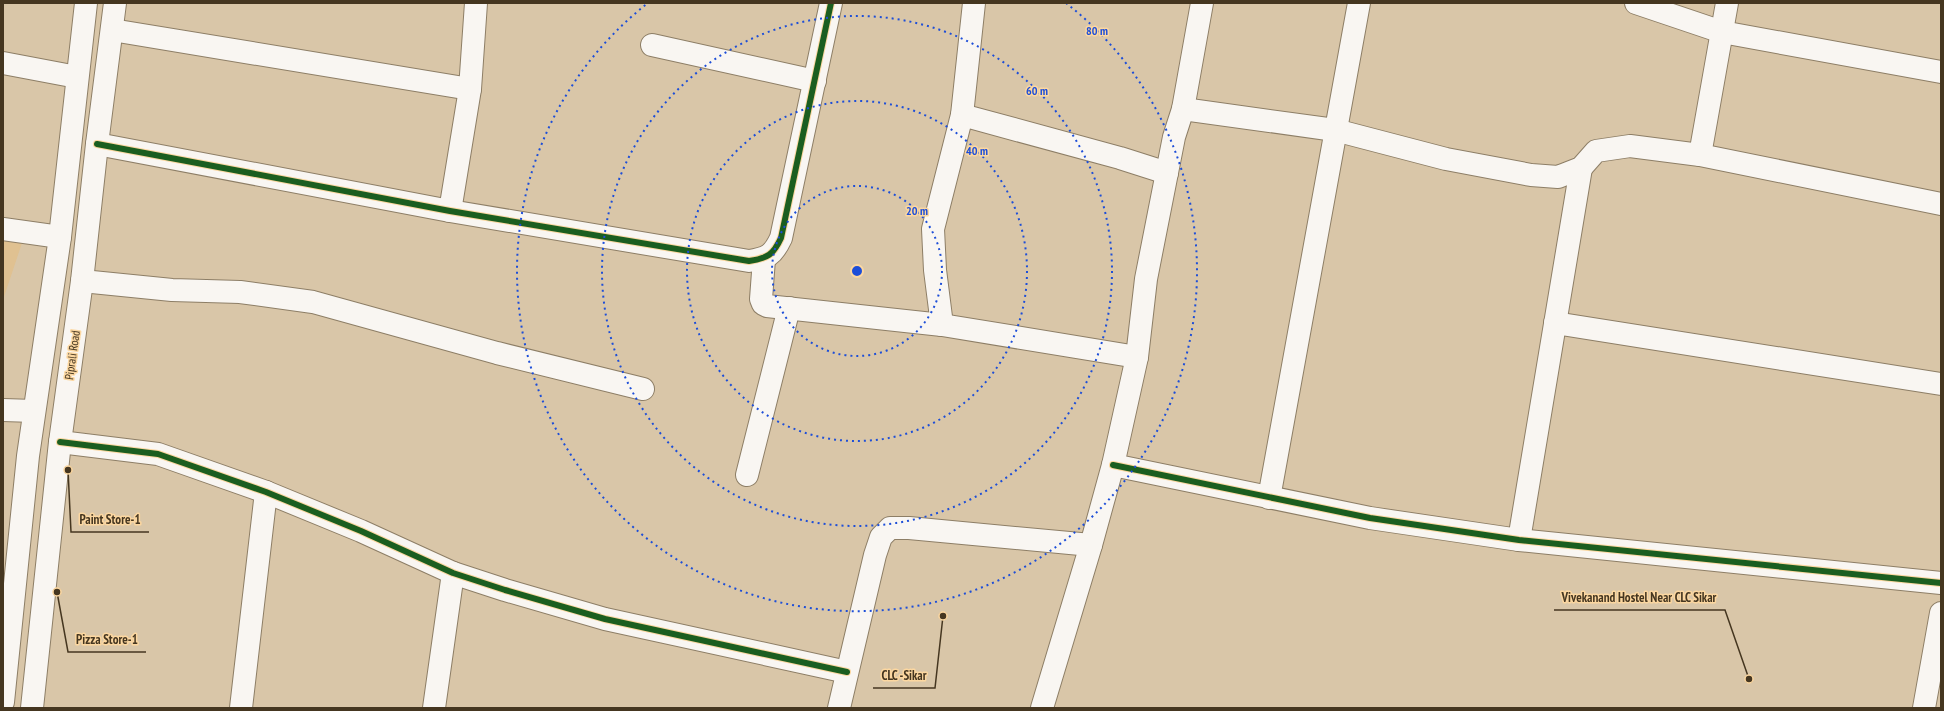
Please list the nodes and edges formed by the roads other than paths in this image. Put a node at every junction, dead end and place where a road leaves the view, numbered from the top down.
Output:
1 (86, 3) edge
2 (116, 3) edge
3 (476, 3) edge
4 (831, 3) edge
5 (974, 3) edge
6 (1202, 3) edge
7 (1359, 3) edge
8 (1636, 3) edge
9 (1727, 3) edge
10 (112, 30) junction
11 (1722, 32) junction
12 (652, 45) dead end
13 (3, 63) edge
14 (1941, 72) edge
15 (77, 77) junction
16 (816, 81) junction
17 (470, 89) junction
18 (1184, 109) junction
19 (962, 115) junction
20 (1335, 130) junction
21 (97, 144) junction
22 (1700, 155) junction
23 (1581, 168) junction
24 (1167, 172) junction
25 (1941, 204) edge
26 (450, 211) junction
27 (3, 229) edge
28 (60, 237) junction
29 (764, 259) junction
30 (82, 280) junction
31 (788, 308) junction
32 (1555, 323) junction
33 (942, 325) junction
34 (1137, 357) junction
35 (1941, 384) edge
36 (643, 389) dead end
37 (3, 410) edge
38 (34, 411) junction
39 (60, 442) junction
40 (1113, 465) junction
41 (747, 475) dead end
42 (266, 492) junction
43 (1269, 498) junction
44 (1520, 540) junction
45 (1091, 545) junction
46 (453, 573) junction
47 (1941, 583) edge
48 (8, 602) edge
49 (1941, 613) edge
50 (847, 672) junction
51 (3, 702) edge
52 (32, 708) edge
53 (241, 708) edge
54 (434, 708) edge
55 (839, 708) edge
56 (1042, 708) edge
57 (1924, 708) edge

1 - 15 street
2 - 10 street, Piprali Road
3 - 17 street
4 - 16 street
5 - 19 street
6 - 18 street
7 - 20 street
8 - 11 street
9 - 11 street
10 - 17 street
10 - 21 street, Piprali Road
11 - 14 street
11 - 22 street
12 - 16 street
13 - 15 street
15 - 28 street
16 - 29 street
17 - 26 street
18 - 20 street
18 - 24 street
19 - 24 street
19 - 33 street
20 - 23 street
20 - 43 street
21 - 26 street
21 - 30 street, Piprali Road
22 - 23 street
22 - 25 street
23 - 32 street
24 - 34 street
26 - 29 street
27 - 28 street
28 - 38 street
29 - 31 street
30 - 36 street
30 - 39 street, Piprali Road
31 - 33 street
31 - 41 street
32 - 35 street
32 - 44 street
33 - 34 street
34 - 40 street
37 - 38 street
38 - 48 street
39 - 42 street
39 - 52 street, Piprali Road
40 - 43 street
40 - 45 street
42 - 46 street
42 - 53 street
43 - 44 street
44 - 47 street
45 - 50 street
45 - 56 street
46 - 50 street
46 - 54 street
48 - 51 street
49 - 57 street
50 - 55 street

